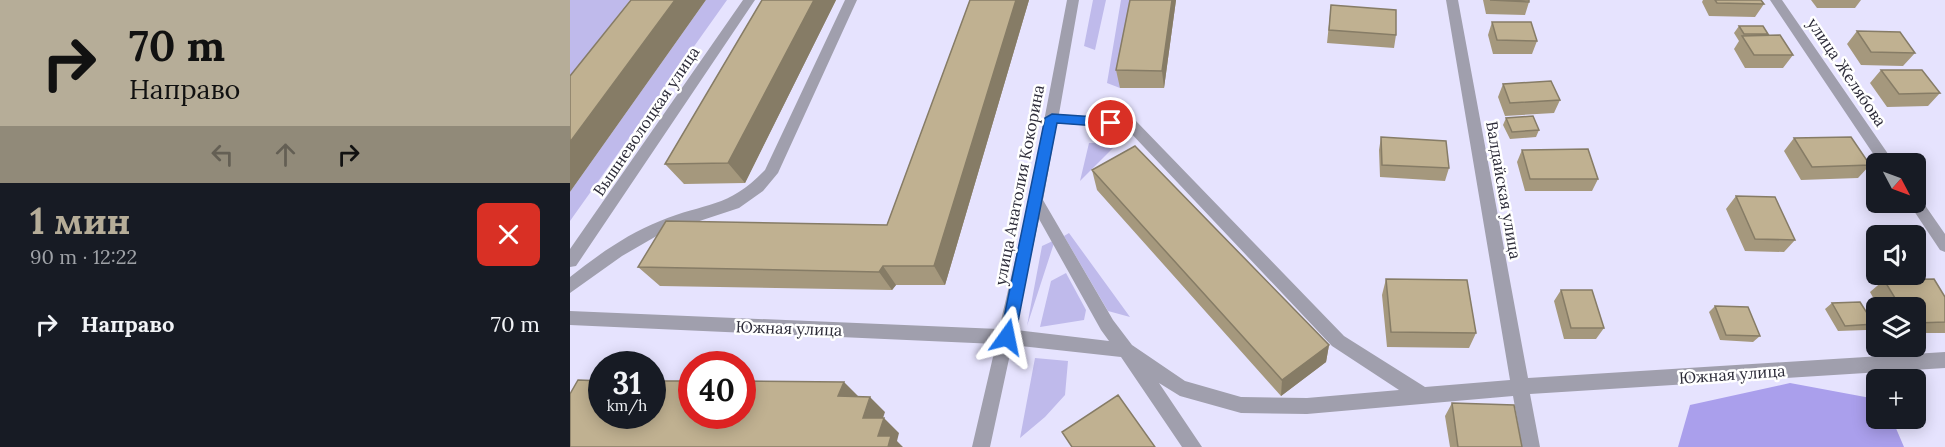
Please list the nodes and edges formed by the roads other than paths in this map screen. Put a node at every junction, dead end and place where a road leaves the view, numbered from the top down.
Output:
1 (749, 0) edge
2 (851, 0) edge
3 (1073, 0) edge
4 (1452, 0) edge
5 (1776, 0) edge
6 (1052, 118) junction
7 (1880, 153) edge
8 (1036, 200) junction
9 (1922, 213) edge
10 (1945, 246) edge
11 (570, 261) edge
12 (570, 286) edge
13 (570, 318) edge
14 (1007, 337) junction
15 (1126, 350) junction
16 (1945, 360) edge
17 (1519, 387) junction
18 (1424, 396) junction
19 (981, 447) edge
20 (1193, 447) edge
21 (1531, 447) edge

1 - 11 street, Вышневолоцкая улица
2 - 12 street
3 - 6 street, улица Анатолия Кокорина
4 - 17 street, Валдайская улица
5 - 7 street, улица Желябова
6 - 8 street, улица Анатолия Кокорина
6 - 18 street
8 - 14 street, улица Анатолия Кокорина
8 - 15 street
9 - 10 street
13 - 14 street, Южная улица
14 - 15 street, Южная улица
14 - 19 street, улица Анатолия Кокорина
15 - 18 street, Южная улица
15 - 20 street
16 - 17 street, Южная улица
17 - 18 street, Южная улица
17 - 21 street, Валдайская улица

